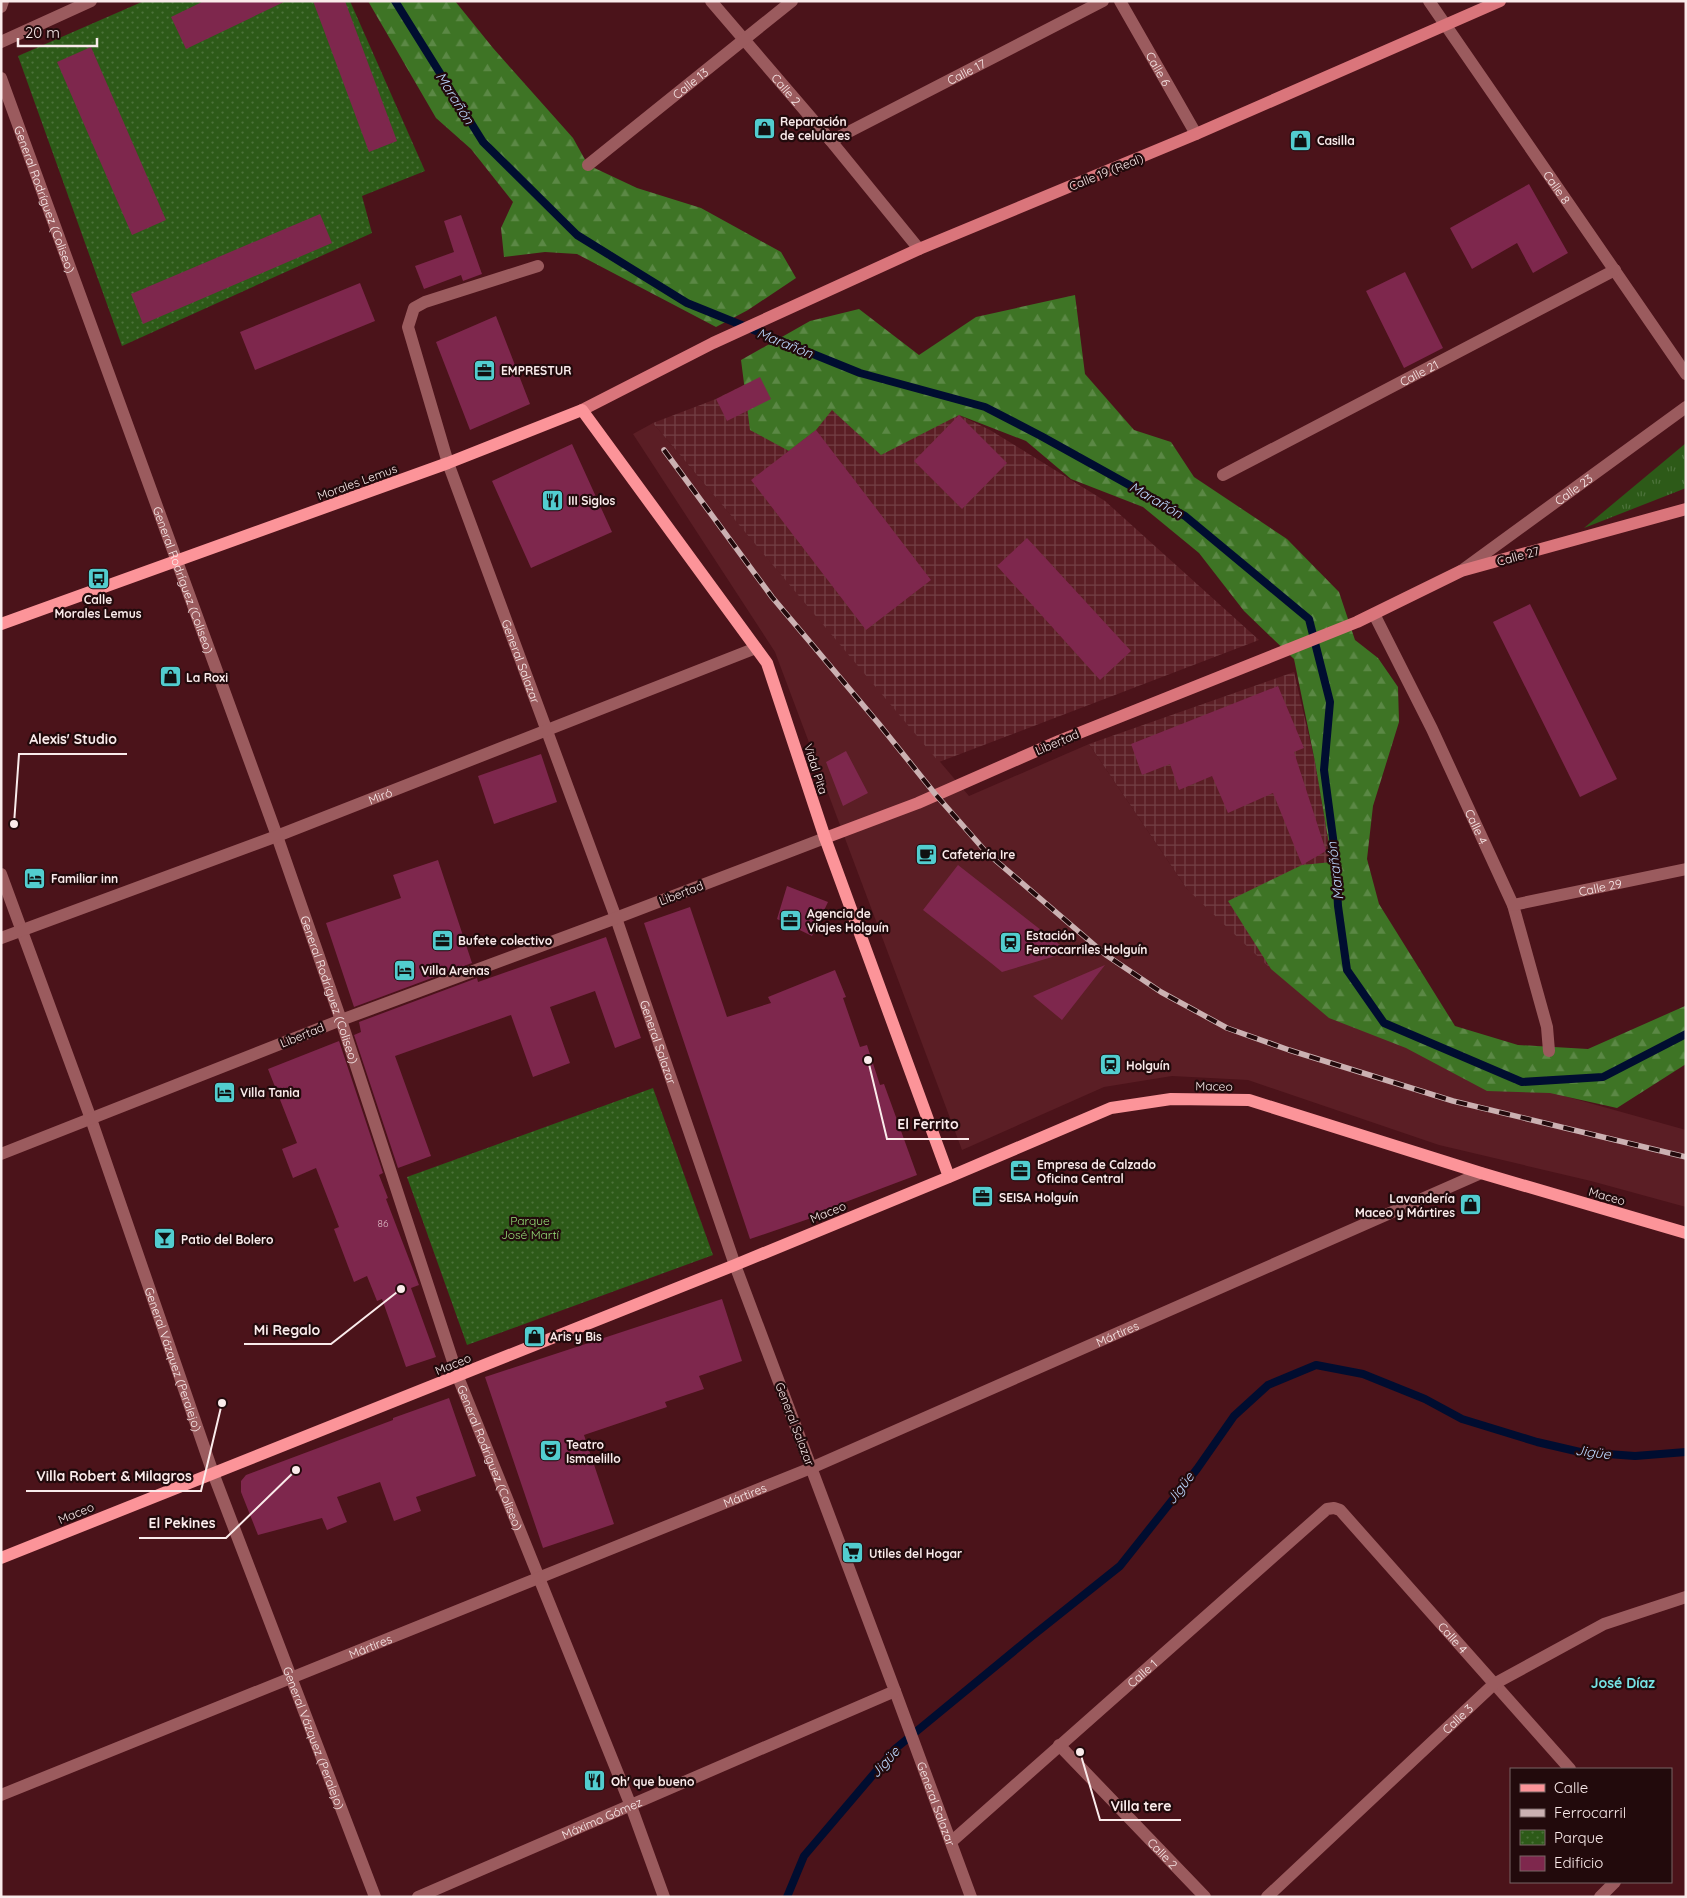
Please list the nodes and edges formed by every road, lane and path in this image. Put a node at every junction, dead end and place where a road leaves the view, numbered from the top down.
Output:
1 (3, 1) edge
2 (91, 1) edge
3 (711, 1) edge
4 (792, 1) edge
5 (1103, 1) edge
6 (1120, 1) edge
7 (1429, 1) edge
8 (1500, 1) edge
9 (1, 7) edge
10 (1445, 26) junction
11 (744, 39) junction
12 (1, 42) edge
13 (1, 78) edge
14 (1196, 134) junction
15 (831, 141) junction
16 (588, 165) dead end
17 (919, 249) junction
18 (538, 266) dead end
19 (1614, 270) junction
20 (713, 343) joint
21 (1686, 374) edge
22 (1686, 407) edge
23 (582, 410) junction
24 (448, 463) junction
25 (1223, 475) dead end
26 (1686, 509) edge
27 (177, 562) junction
28 (1461, 571) junction
29 (1374, 614) junction
30 (1357, 622) joint
31 (1, 624) edge
32 (756, 648) junction
33 (547, 731) junction
34 (277, 836) junction
35 (825, 838) junction
36 (1686, 869) edge
37 (1, 874) edge
38 (1514, 905) junction
39 (616, 918) junction
40 (22, 930) junction
41 (1, 938) edge
42 (341, 1020) junction
43 (1549, 1051) dead end
44 (91, 1119) junction
45 (1, 1154) edge
46 (1481, 1173) junction
47 (949, 1177) junction
48 (1686, 1233) edge
49 (735, 1265) junction
50 (458, 1377) junction
51 (811, 1468) junction
52 (213, 1473) junction
53 (1334, 1508) joint
54 (1, 1558) edge
55 (539, 1578) junction
56 (1686, 1597) edge
57 (291, 1680) junction
58 (1494, 1684) junction
59 (895, 1691) junction
60 (1059, 1745) junction
61 (1569, 1768) edge
62 (1, 1795) edge
63 (631, 1806) junction
64 (951, 1842) junction
65 (1614, 1883) edge
66 (375, 1897) edge
67 (418, 1897) edge
68 (664, 1897) edge
69 (971, 1897) edge
70 (1204, 1897) edge
71 (1267, 1897) edge
72 (1600, 1897) edge

1 - 9 street
2 - 12 street
3 - 11 street, Calle 2
4 - 11 street, Calle 13
5 - 15 street, Calle 17
6 - 14 street, Calle 6
7 - 10 street, Calle 8
8 - 10 main road, Calle 19 (Real)
10 - 14 main road, Calle 19 (Real)
10 - 19 street, Calle 8
11 - 15 street, Calle 2
11 - 16 street, Calle 13
13 - 27 street, General Rodríguez (Coliseo)
14 - 17 main road, Calle 19 (Real)
15 - 17 street, Calle 2
17 - 20 main road, Calle 19 (Real)
18 - 24 street, General Salazar
19 - 21 street, Calle 8
19 - 25 street, Calle 21
20 - 23 main road, Morales Lemus
22 - 28 street, Calle 23
23 - 24 main road, Morales Lemus
23 - 32 main road, Vidal Pita
24 - 27 main road, Morales Lemus
24 - 33 street, General Salazar
26 - 28 main road, Calle 27
27 - 31 main road, Morales Lemus
27 - 34 street, General Rodríguez (Coliseo)
28 - 29 main road, Calle 27
29 - 30 main road, Calle 27
29 - 38 street, Calle 4
30 - 35 main road, Libertad
32 - 33 street, Miró
32 - 35 main road, Vidal Pita
33 - 34 street, Miró
33 - 39 street, General Salazar
34 - 40 street, Miró
34 - 42 street, General Rodríguez (Coliseo)
35 - 39 street, Libertad
35 - 47 main road, Vidal Pita
36 - 38 street, Calle 29
37 - 40 street, General Vázquez (Peralejo)
38 - 43 street, Calle 4
39 - 42 street, Libertad
39 - 49 street, General Salazar
40 - 41 street, Miró
40 - 44 street, General Vázquez (Peralejo)
42 - 44 street, Libertad
42 - 50 street, General Rodríguez (Coliseo)
44 - 45 street, Libertad
44 - 52 street, General Vázquez (Peralejo)
46 - 47 main road, Maceo
46 - 48 main road, Maceo
46 - 51 street, Mártires
47 - 49 main road, Maceo
49 - 50 main road, Maceo
49 - 51 street, General Salazar
50 - 52 main road, Maceo
50 - 55 street, General Rodríguez (Coliseo)
51 - 55 street, Mártires
51 - 59 street, General Salazar
52 - 54 main road, Maceo
52 - 57 street, General Vázquez (Peralejo)
53 - 58 street, Calle 4
53 - 60 street, Calle 1
55 - 57 street, Mártires
55 - 63 street, General Rodríguez (Coliseo)
56 - 58 street, Calle 3
57 - 62 street, Mártires
57 - 66 street, General Vázquez (Peralejo)
58 - 61 street, Calle 4
58 - 71 street, Calle 3
59 - 63 street, Máximo Gómez
59 - 64 street, General Salazar
60 - 64 street, Calle 1
60 - 70 street, Calle 2
63 - 67 street, Máximo Gómez
63 - 68 street, General Rodríguez (Coliseo)
64 - 69 street, General Salazar
65 - 72 street

